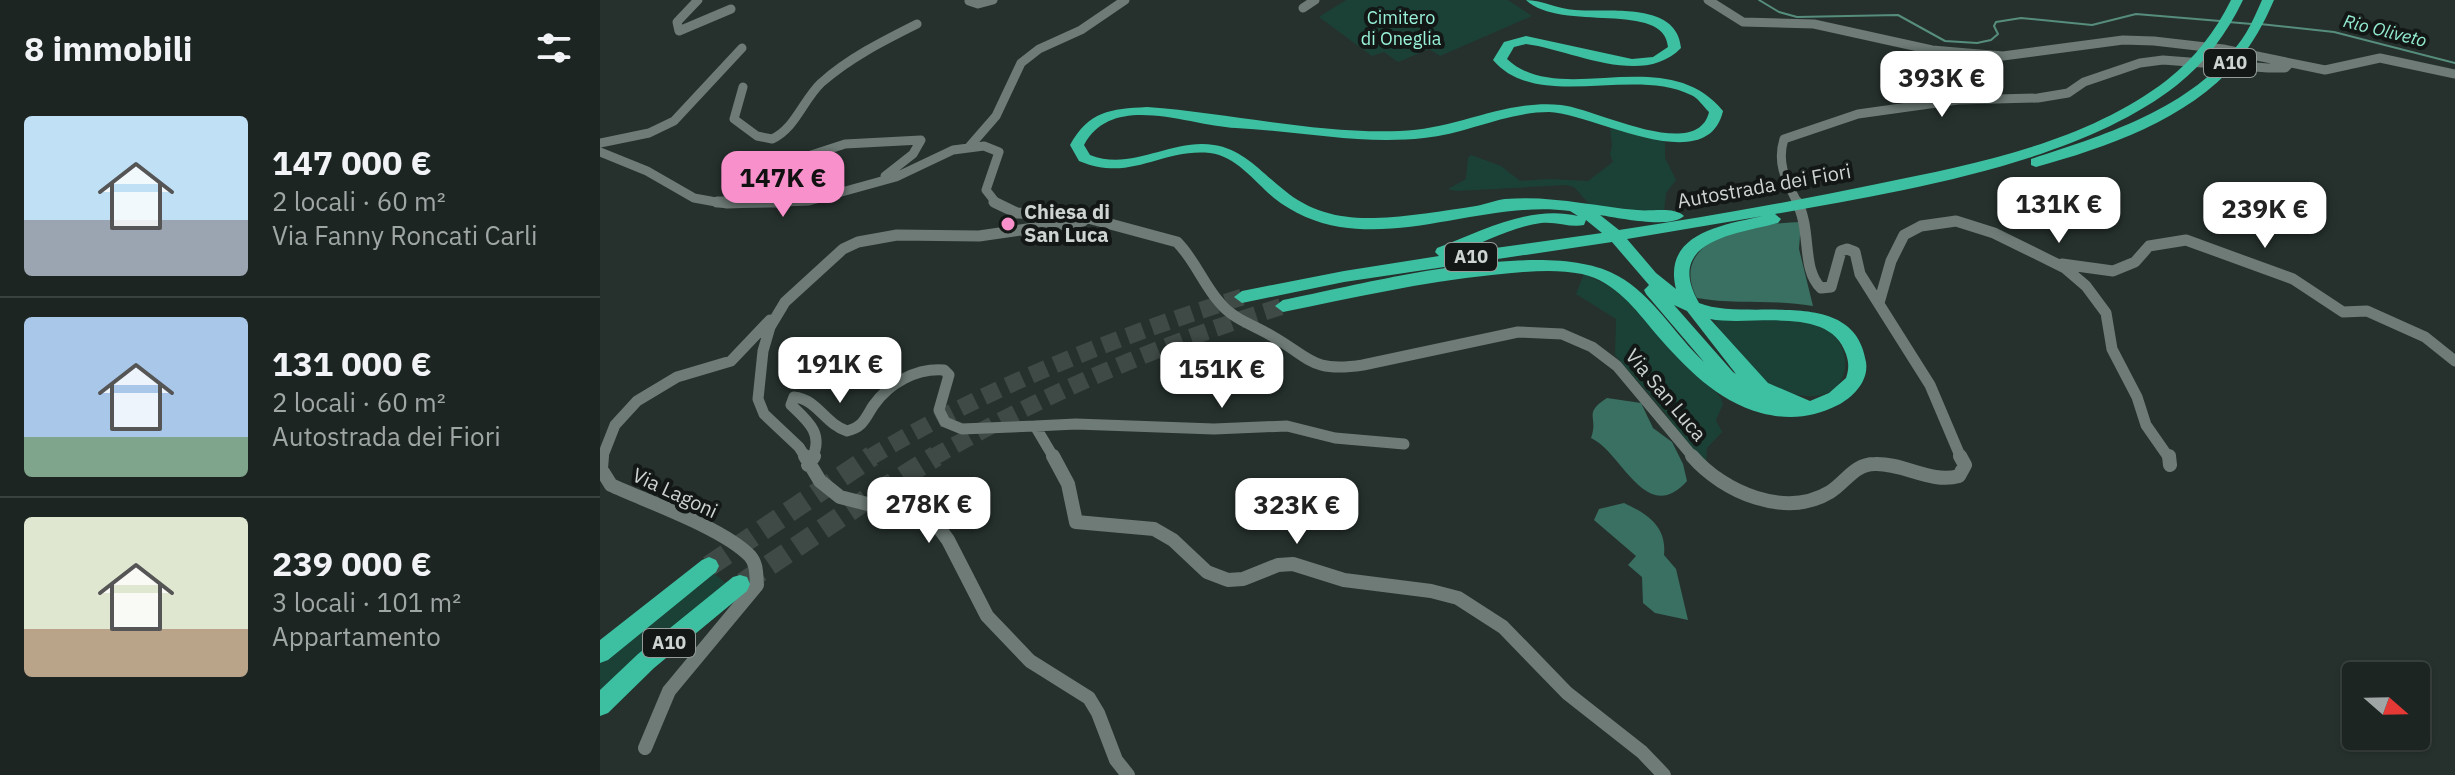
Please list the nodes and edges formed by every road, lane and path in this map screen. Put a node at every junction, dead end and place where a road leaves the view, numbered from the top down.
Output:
1 (698, 0) edge
2 (971, 0) edge
3 (993, 0) edge
4 (1125, 0) edge
5 (1315, 0) edge
6 (1532, 0) edge
7 (1708, 0) edge
8 (2237, 0) edge
9 (2268, 0) edge
10 (733, 5) edge
11 (1303, 8) dead end
12 (917, 24) dead end
13 (742, 48) dead end
14 (2289, 64) junction
15 (2455, 74) edge
16 (743, 87) dead end
17 (600, 143) edge
18 (969, 147) junction
19 (600, 152) edge
20 (805, 157) dead end
21 (869, 186) junction
22 (1807, 203) junction
23 (1574, 207) junction
24 (1088, 218) junction
25 (1776, 218) junction
26 (1598, 243) junction
27 (2047, 259) junction
28 (1452, 272) junction
29 (1346, 275) junction
30 (1242, 297) tunnel mouth
31 (1879, 303) junction
32 (1283, 306) tunnel mouth
33 (776, 316) junction
34 (2455, 361) edge
35 (1802, 404) junction
36 (1822, 404) junction
37 (1035, 426) junction
38 (1404, 444) dead end
39 (808, 465) junction
40 (2170, 465) dead end
41 (709, 566) tunnel mouth
42 (740, 584) tunnel mouth
43 (600, 653) edge
44 (600, 705) edge
45 (645, 748) dead end
46 (1128, 775) edge
47 (1664, 775) edge

1 - 10 street
2 - 3 street
4 - 18 street
5 - 11 street
6 - 23 highway
7 - 14 street
8 - 22 highway, Autostrada dei Fiori / A10
9 - 22 highway, Autostrada dei Fiori / A10
12 - 16 street
13 - 17 street
14 - 15 street
14 - 31 street
18 - 21 street
18 - 24 street
19 - 21 street
20 - 21 street
22 - 23 highway
22 - 25 highway, Autostrada dei Fiori / A10
22 - 26 highway, Autostrada dei Fiori / A10
23 - 36 highway
24 - 31 street, Via San Luca
24 - 33 street, Via Lagoni
25 - 26 highway, Autostrada dei Fiori / A10
25 - 35 highway
26 - 28 highway, Autostrada dei Fiori / A10
26 - 29 highway, Autostrada dei Fiori / A10
27 - 31 street
27 - 34 street
27 - 40 street
28 - 32 highway, Autostrada dei Fiori / A10
28 - 36 highway
29 - 30 highway, Autostrada dei Fiori / A10
29 - 35 highway
33 - 39 street
33 - 45 street, Via Lagoni
35 - 36 highway
37 - 38 street
37 - 39 street
37 - 47 street
39 - 46 street
41 - 43 highway, A10
42 - 44 highway, A10

